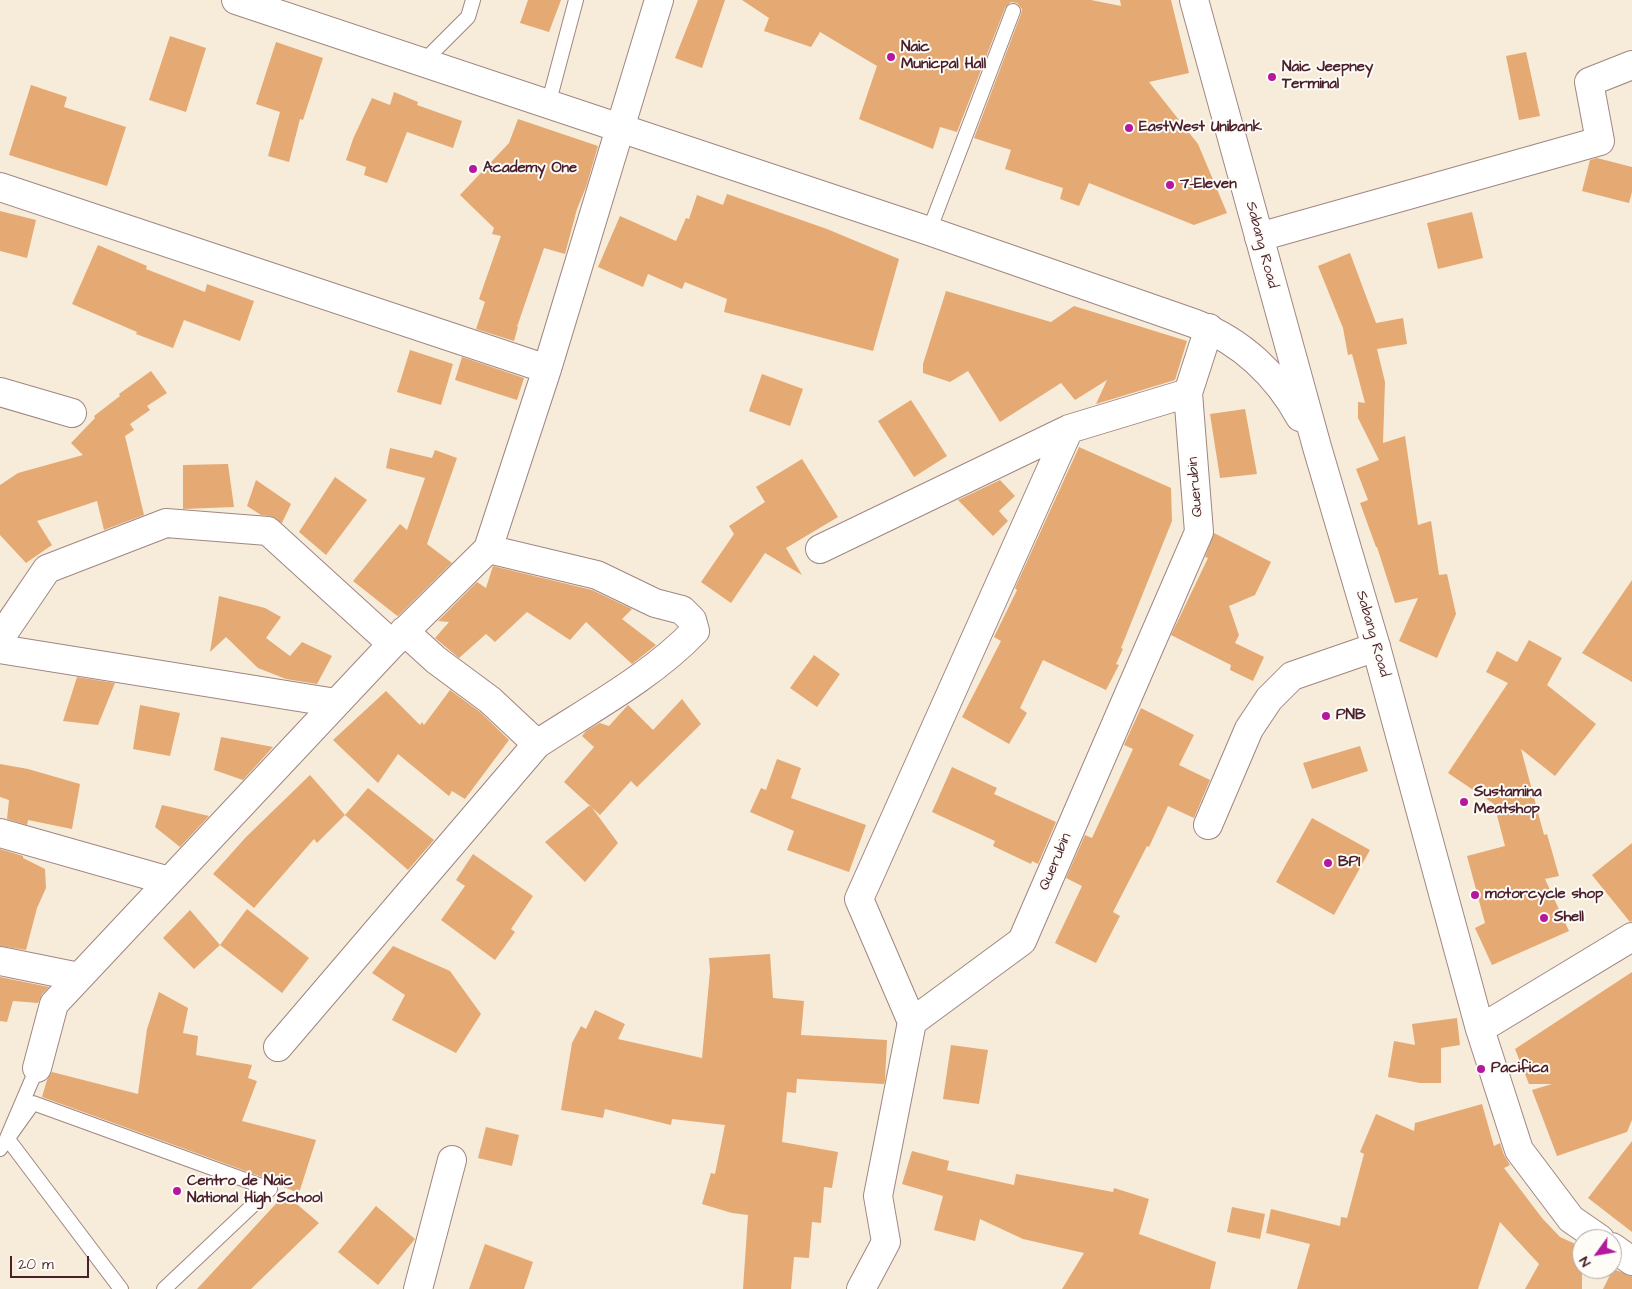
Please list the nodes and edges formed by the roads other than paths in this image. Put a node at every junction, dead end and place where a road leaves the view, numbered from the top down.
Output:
1 (236, 0) edge
2 (473, 0) edge
3 (576, 0) edge
4 (659, 0) edge
5 (1194, 0) edge
6 (1013, 11) dead end
7 (422, 63) junction
8 (1632, 66) edge
9 (548, 105) junction
10 (621, 129) junction
11 (0, 187) edge
12 (930, 231) junction
13 (1259, 237) junction
14 (1209, 328) junction
15 (547, 370) junction
16 (0, 392) edge
17 (1188, 393) junction
18 (72, 413) dead end
19 (1069, 429) junction
20 (1316, 446) junction
21 (488, 549) junction
22 (820, 549) dead end
23 (398, 637) junction
24 (0, 638) edge
25 (1376, 647) junction
26 (0, 649) edge
27 (336, 703) junction
28 (537, 744) junction
29 (1208, 825) dead end
30 (0, 833) edge
31 (170, 881) junction
32 (1632, 937) edge
33 (0, 961) edge
34 (79, 977) junction
35 (912, 1022) junction
36 (1480, 1029) junction
37 (278, 1047) dead end
38 (37, 1068) joint
39 (4, 1144) edge
40 (452, 1160) dead end
41 (1586, 1229) edge
42 (121, 1289) edge
43 (164, 1289) edge
44 (418, 1289) edge
45 (861, 1289) edge

1 - 7 street
2 - 7 lane
3 - 9 lane
4 - 10 street
5 - 13 street, Sabang Road
6 - 12 lane
7 - 9 street
8 - 13 street
9 - 10 street
10 - 12 street
10 - 15 street
11 - 15 street
12 - 14 street
13 - 20 street, Sabang Road
14 - 17 street
14 - 20 street
15 - 21 street
16 - 18 street
17 - 19 street
17 - 35 street, Querubin
19 - 22 street
19 - 35 street
20 - 25 street, Sabang Road
21 - 23 street
21 - 28 street
23 - 24 street
23 - 27 street
23 - 28 street
25 - 29 street
25 - 36 street, Sabang Road
26 - 27 street
27 - 31 street
28 - 37 street
30 - 31 street
31 - 34 street
32 - 36 street
33 - 34 street
34 - 38 street
35 - 45 street
36 - 41 street, Sabang Road
38 - 39 lane
39 - 42 lane
39 - 43 lane
40 - 44 street

